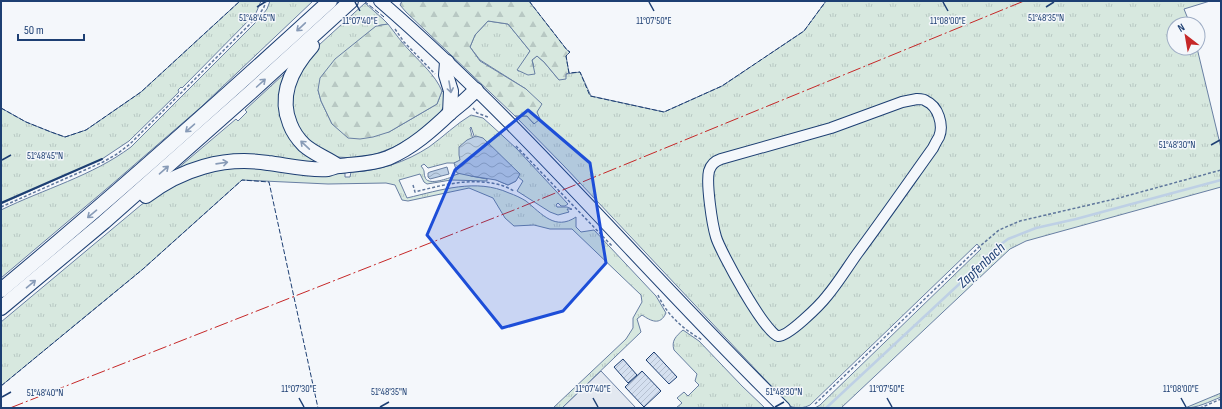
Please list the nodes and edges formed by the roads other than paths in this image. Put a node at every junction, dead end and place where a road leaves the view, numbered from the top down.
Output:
1 (330, 1) edge
2 (351, 1) edge
3 (380, 1) edge
4 (335, 15) junction
5 (447, 62) junction
6 (476, 90) junction
7 (450, 113) junction
8 (338, 166) junction
9 (711, 166) joint
10 (124, 204) junction
11 (1, 290) edge
12 (1, 308) edge
13 (784, 408) edge

1 -> 11 highway
2 - 4 highway
3 - 5 main road
8 -> 4 highway
10 -> 4 highway
5 - 6 main road
5 -> 7 highway
6 - 7 highway
6 - 13 main road
7 - 8 highway
10 -> 8 highway
9 - 9 lane
12 -> 10 highway

